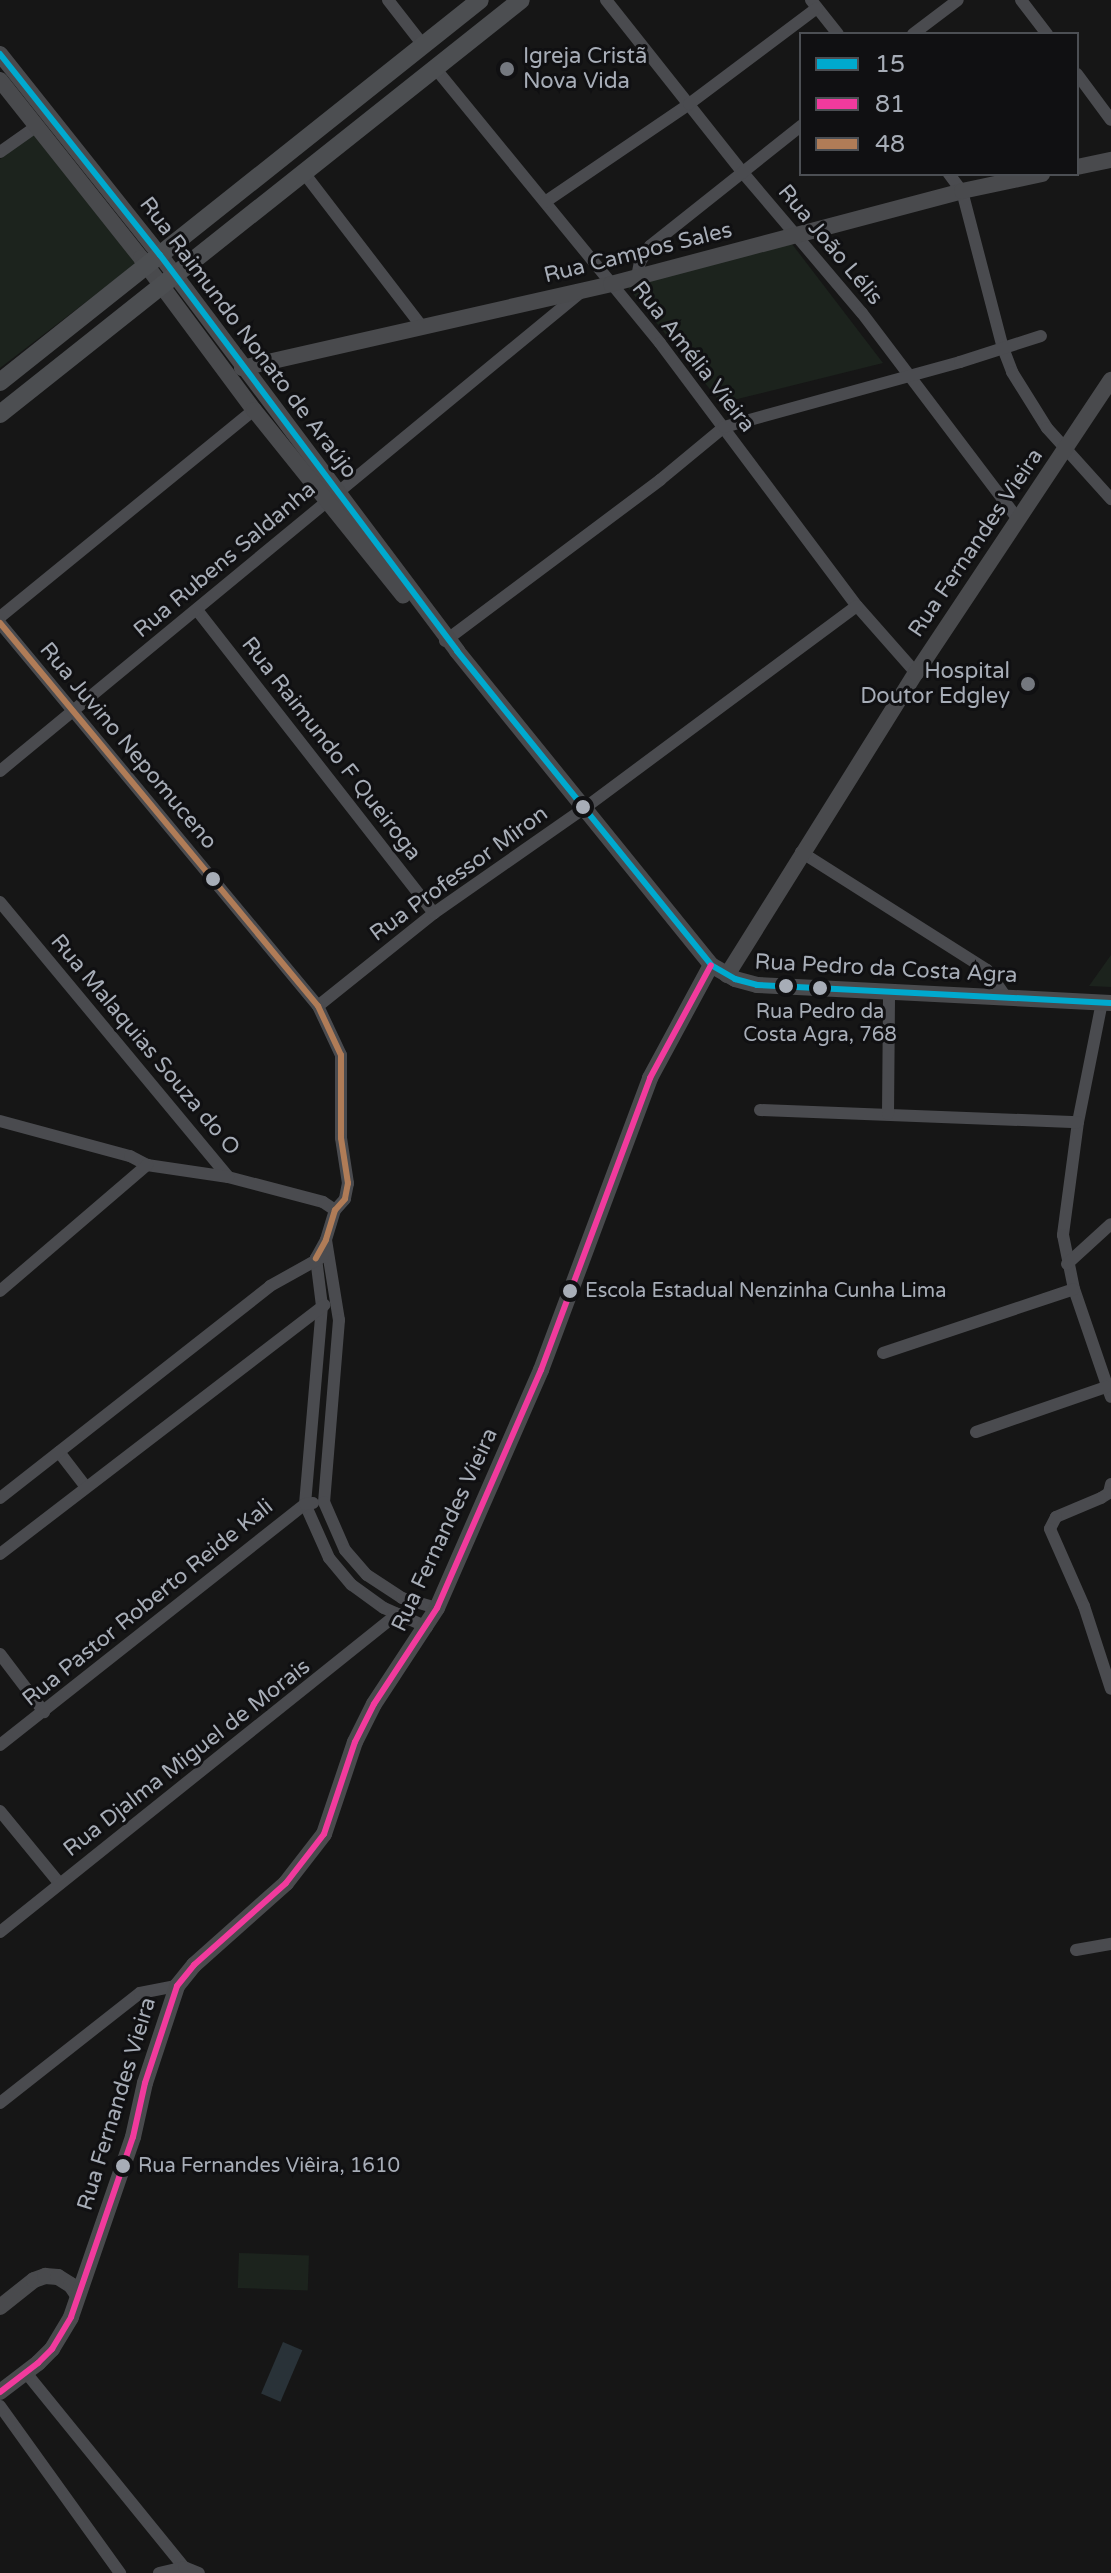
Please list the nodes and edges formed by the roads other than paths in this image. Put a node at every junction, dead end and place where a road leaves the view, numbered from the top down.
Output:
1 (388, 0) edge
2 (480, 0) edge
3 (521, 0) edge
4 (606, 0) edge
5 (958, 0) edge
6 (1021, 0) edge
7 (814, 4) edge
8 (836, 32) edge
9 (916, 32) edge
10 (1045, 32) edge
11 (423, 45) junction
12 (0, 54) edge
13 (435, 68) junction
14 (1079, 77) edge
15 (0, 80) edge
16 (689, 104) junction
17 (1111, 120) edge
18 (37, 126) junction
19 (799, 128) edge
20 (0, 152) edge
21 (1111, 160) edge
22 (1079, 167) edge
23 (304, 173) junction
24 (744, 174) junction
25 (951, 176) edge
26 (1033, 176) edge
27 (962, 191) junction
28 (545, 202) junction
29 (800, 236) junction
30 (153, 260) junction
31 (637, 277) junction
32 (168, 280) junction
33 (611, 284) junction
34 (587, 288) junction
35 (423, 328) junction
36 (1041, 336) dead end
37 (1003, 348) junction
38 (242, 368) junction
39 (908, 374) junction
40 (1111, 380) edge
41 (0, 382) edge
42 (254, 410) junction
43 (0, 414) edge
44 (724, 427) junction
45 (1065, 449) junction
46 (332, 497) junction
47 (1111, 499) edge
48 (1018, 519) junction
49 (857, 606) junction
50 (197, 610) junction
51 (0, 620) edge
52 (450, 644) junction
53 (916, 673) junction
54 (73, 712) junction
55 (0, 771) edge
56 (586, 807) junction
57 (801, 852) junction
58 (0, 902) edge
59 (434, 913) junction
60 (711, 965) junction
61 (727, 975) junction
62 (889, 992) junction
63 (1007, 999) junction
64 (1106, 1002) edge
65 (318, 1006) junction
66 (760, 1110) dead end
67 (888, 1114) junction
68 (0, 1121) edge
69 (1078, 1122) junction
70 (147, 1165) junction
71 (228, 1177) junction
72 (335, 1210) junction
73 (1111, 1224) edge
74 (322, 1257) junction
75 (1067, 1264) junction
76 (1074, 1289) junction
77 (0, 1291) edge
78 (337, 1296) junction
79 (322, 1306) junction
80 (883, 1353) dead end
81 (1108, 1392) edge
82 (976, 1432) dead end
83 (59, 1452) junction
84 (1111, 1484) edge
85 (86, 1487) junction
86 (0, 1498) edge
87 (324, 1502) junction
88 (305, 1504) junction
89 (334, 1528) junction
90 (319, 1535) junction
91 (0, 1554) edge
92 (437, 1608) junction
93 (397, 1614) junction
94 (427, 1627) junction
95 (0, 1654) edge
96 (1111, 1689) edge
97 (44, 1712) junction
98 (0, 1745) edge
99 (0, 1811) edge
100 (60, 1884) junction
101 (0, 1932) edge
102 (1111, 1944) edge
103 (1076, 1950) dead end
104 (177, 1986) junction
105 (0, 2103) edge
106 (77, 2294) junction
107 (0, 2307) edge
108 (27, 2374) junction
109 (0, 2392) edge
110 (0, 2406) edge
111 (184, 2567) junction
112 (120, 2573) edge
113 (159, 2573) edge
114 (199, 2573) edge

1 - 11 street
2 - 11 main road
3 - 13 main road
4 - 16 street, Rua João Lélis
5 - 9 street
6 - 10 street
7 - 8 street
7 - 16 street
11 - 30 main road
12 - 30 street, Rua Raimundo Nonato de Araújo
13 - 23 main road
13 - 28 street, Rua Amélia Vieira
14 - 17 street
15 - 18 street, Rua Raimundo Nonato de Araújo
16 - 24 street, Rua João Lélis
16 - 28 street
18 - 20 street
18 - 30 street, Rua Raimundo Nonato de Araújo
19 - 24 street
21 - 22 street
23 - 32 main road
23 - 35 street
24 - 29 street, Rua João Lélis
24 - 31 street
25 - 27 street
26 - 27 street, Rua Campos Sales
27 - 29 street, Rua Campos Sales
27 - 37 street
28 - 33 street, Rua Amélia Vieira
29 - 31 street, Rua Campos Sales
29 - 39 street, Rua João Lélis
30 - 32 street, Rua Raimundo Nonato de Araújo
30 - 41 main road
31 - 33 street, Rua Campos Sales
32 - 38 street, Rua Raimundo Nonato de Araújo
32 - 42 street, Rua Raimundo Nonato de Araújo
32 - 43 main road
33 - 34 street, Rua Campos Sales
33 - 44 street, Rua Amélia Vieira
34 - 35 street, Rua Campos Sales
34 - 46 street, Rua Rubens Saldanha
35 - 38 street, Rua Campos Sales
36 - 37 street
37 - 39 street
37 - 45 street
38 - 46 street, Rua Raimundo Nonato de Araújo
39 - 44 street
39 - 48 street, Rua João Lélis
40 - 45 street, Rua Fernandes Vieira
42 - 46 street, Rua Raimundo Nonato de Araújo
42 - 51 street
44 - 49 street, Rua Amélia Vieira
44 - 52 street
45 - 47 street
45 - 48 street, Rua Fernandes Vieira
46 - 50 street, Rua Rubens Saldanha
46 - 52 street, Rua Raimundo Nonato de Araújo
48 - 53 street, Rua Fernandes Vieira
49 - 53 street, Rua Amélia Vieira
49 - 56 street, Rua Professor Miron
50 - 54 street, Rua Rubens Saldanha
50 - 59 street, Rua Raimundo F Queiroga
51 - 54 street, Rua Juvino Nepomuceno
52 - 56 street, Rua Raimundo Nonato de Araújo
53 - 57 street, Rua Fernandes Vieira
54 - 55 street, Rua Rubens Saldanha
54 - 65 street, Rua Juvino Nepomuceno
56 - 59 street, Rua Professor Miron
56 - 60 street, Rua Raimundo Nonato de Araújo
57 - 61 street, Rua Fernandes Vieira
57 - 63 street
58 - 71 street, Rua Malaquias Souza do O
59 - 65 street, Rua Professor Miron
60 - 61 street, Rua Pedro da Costa Agra
60 - 92 street, Rua Fernandes Vieira
61 - 62 street, Rua Pedro da Costa Agra
62 - 63 street, Rua Pedro da Costa Agra
62 - 67 street
63 - 64 street, Rua Pedro da Costa Agra
64 - 69 street
65 - 72 street, Rua Juvino Nepomuceno
66 - 67 street
67 - 69 street
68 - 70 street
69 - 75 street
70 - 71 street
70 - 77 street
71 - 72 street, Rua Malaquias Souza do O
72 - 74 street
73 - 75 street
74 - 78 street
74 - 79 street
74 - 83 street
75 - 76 street
76 - 80 street
76 - 81 street
78 - 79 street
78 - 87 street
79 - 85 street
79 - 88 street
81 - 82 street
83 - 85 street
83 - 86 street
84 - 96 street
85 - 91 street
87 - 88 street, Rua Pastor Roberto Reide Kali
87 - 89 street
88 - 90 street
88 - 97 street, Rua Pastor Roberto Reide Kali
89 - 90 street
89 - 92 street
90 - 93 street
92 - 94 street, Rua Fernandes Vieira
93 - 94 street
93 - 100 street, Rua Djalma Miguel de Morais
94 - 104 street, Rua Fernandes Vieira
95 - 97 street
97 - 98 street, Rua Pastor Roberto Reide Kali
99 - 100 street
100 - 101 street, Rua Djalma Miguel de Morais
102 - 103 street
104 - 105 street
104 - 106 street, Rua Fernandes Vieira
106 - 107 street
106 - 108 street, Rua Fernandes Vieira
108 - 109 street, Rua Fernandes Vieira
108 - 111 street
110 - 112 street
111 - 113 street
111 - 114 street

